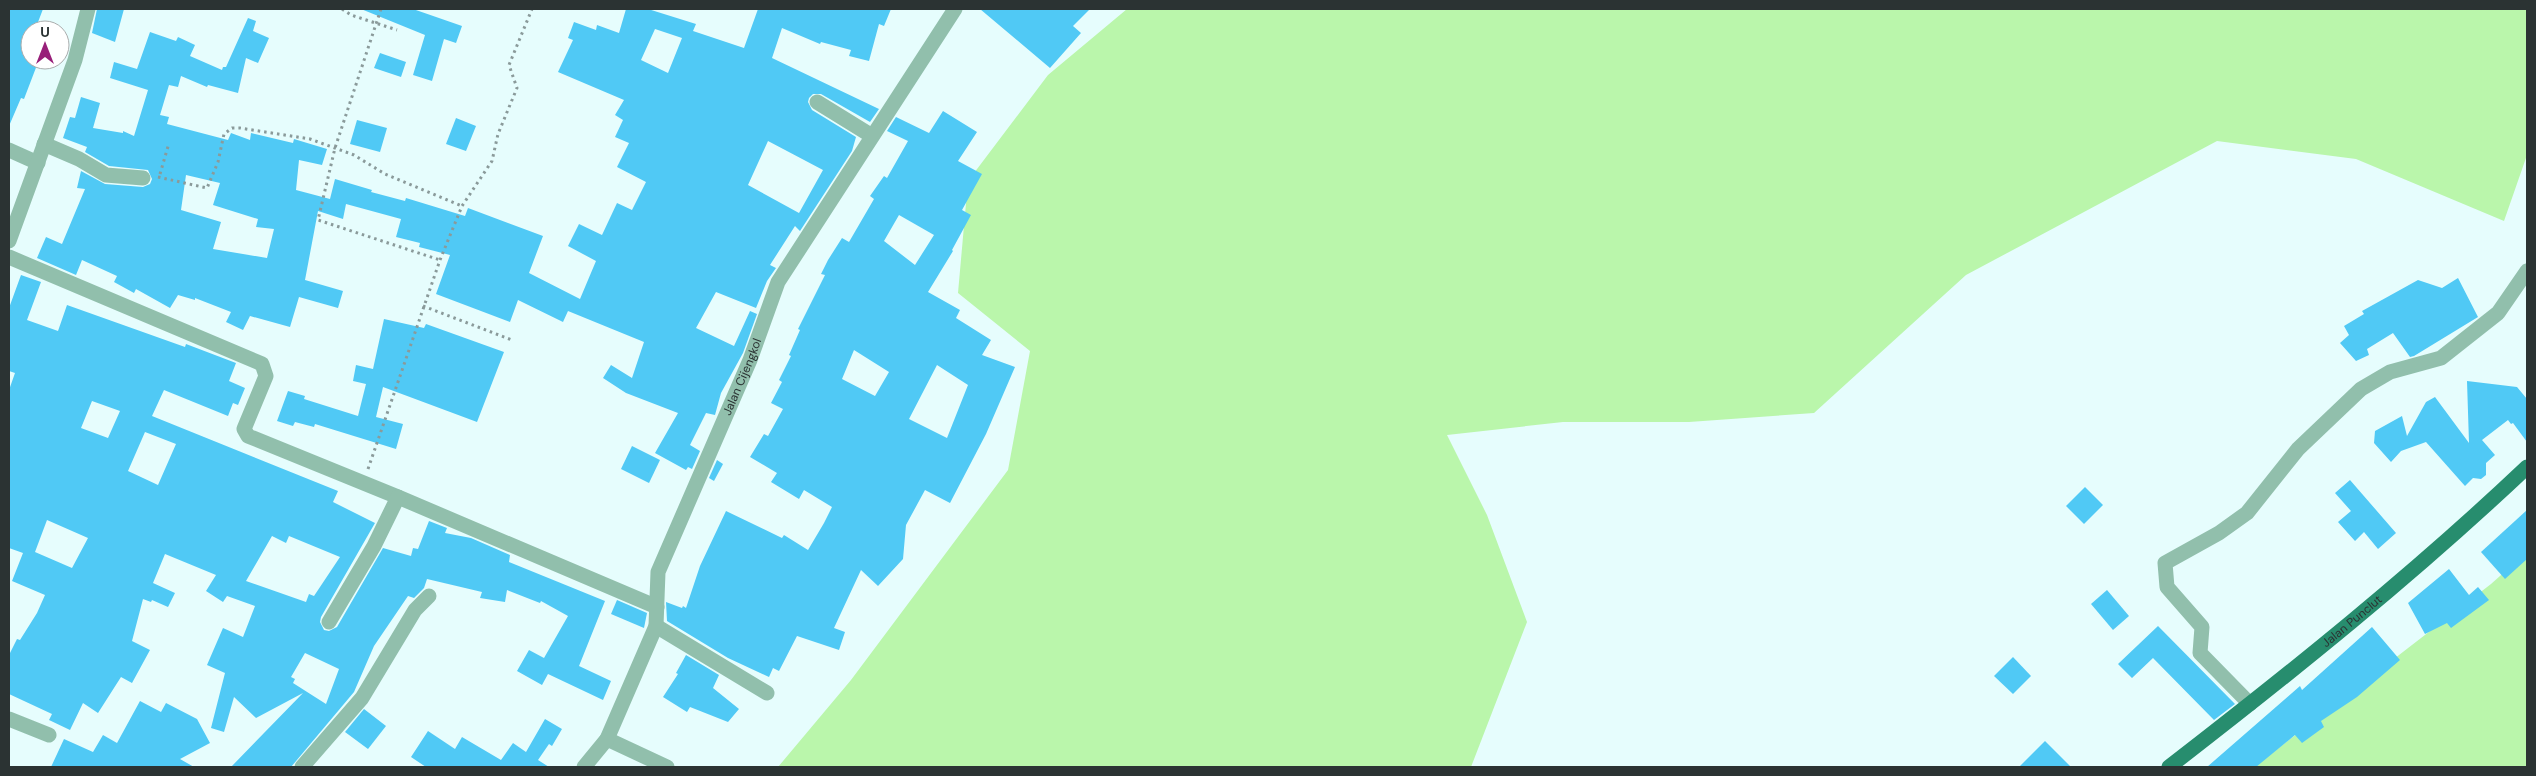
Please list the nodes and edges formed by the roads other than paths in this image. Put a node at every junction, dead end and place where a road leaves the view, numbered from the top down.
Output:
1 (88, 9) edge
2 (955, 9) edge
3 (817, 102) dead end
4 (872, 136) junction
5 (44, 144) junction
6 (9, 150) edge
7 (38, 162) junction
8 (143, 178) road end
9 (9, 241) edge
10 (9, 258) edge
11 (2527, 271) edge
12 (2527, 468) edge
13 (398, 497) junction
14 (429, 596) dead end
15 (657, 607) junction
16 (329, 622) dead end
17 (656, 626) junction
18 (767, 693) dead end
19 (2250, 704) junction
20 (9, 719) edge
21 (49, 735) dead end
22 (607, 739) junction
23 (302, 767) edge
24 (584, 767) edge
25 (667, 767) edge
26 (2168, 767) edge

1 - 5 street
2 - 4 street, Jalan Cijengkol
3 - 4 street
4 - 15 street, Jalan Cijengkol
5 - 7 street
5 - 8 street
6 - 7 street
7 - 9 street
10 - 13 street
11 - 19 street
12 - 19 main road, Jalan Punclut
13 - 15 street
13 - 16 street
14 - 23 street
15 - 17 street, Jalan Cijengkol
17 - 18 street
17 - 22 street, Jalan Cijengkol
19 - 26 main road, Jalan Punclut
20 - 21 street
22 - 24 street, Jalan Cijengkol
22 - 25 street

